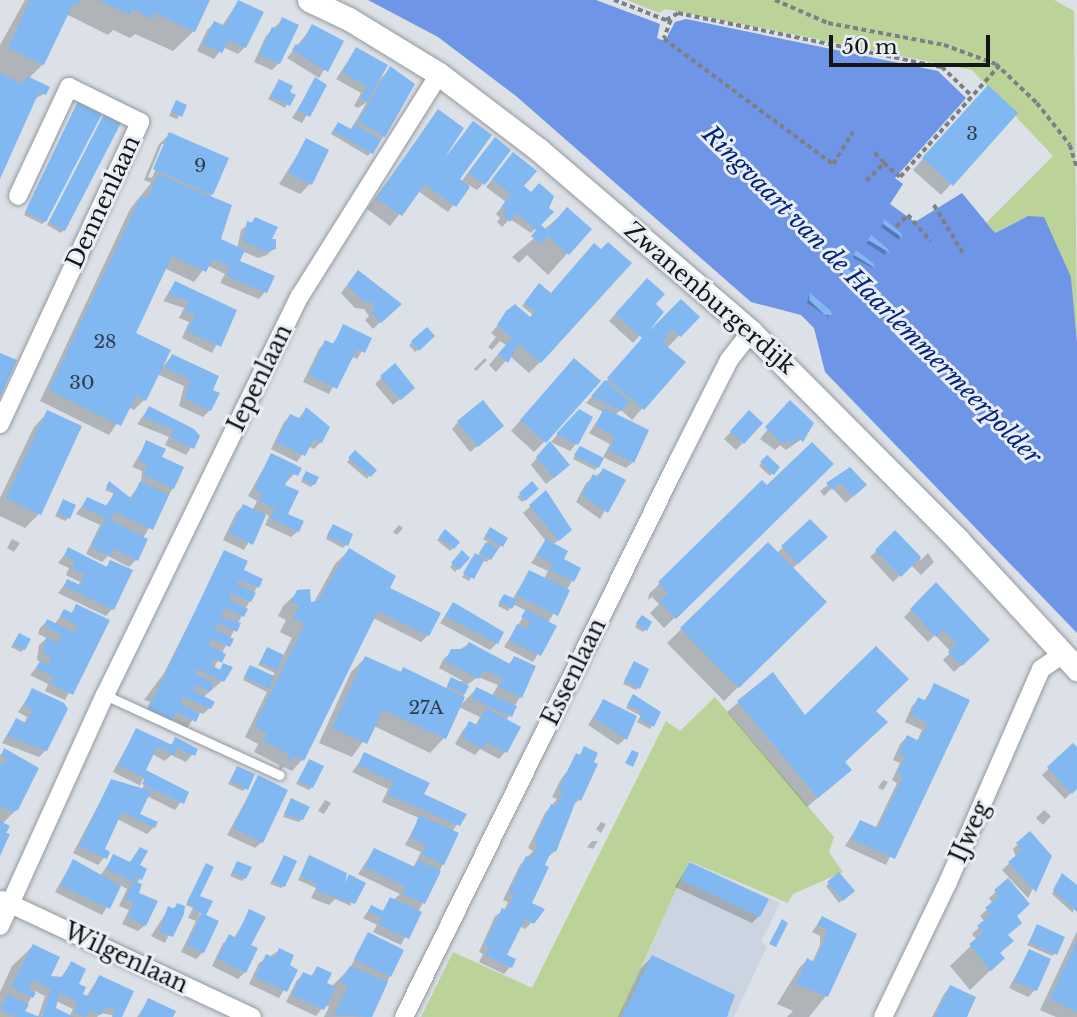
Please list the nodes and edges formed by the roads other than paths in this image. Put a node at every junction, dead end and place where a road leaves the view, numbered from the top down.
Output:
1 (309, 0) edge
2 (439, 74) junction
3 (18, 196) dead end
4 (751, 332) junction
5 (0, 424) edge
6 (1070, 662) edge
7 (105, 695) junction
8 (280, 775) dead end
9 (5, 901) edge
10 (0, 926) edge
11 (252, 1017) edge
12 (404, 1017) edge
13 (883, 1017) edge

1 - 2 street, Zwanenburgerdijk
2 - 4 street, Zwanenburgerdijk
2 - 7 street, Iepenlaan
3 - 5 street, Dennenlaan
4 - 6 street, Zwanenburgerdijk
4 - 12 street, Essenlaan
6 - 13 street, IJweg
7 - 8 lane
7 - 9 street, Iepenlaan
9 - 10 street, Iepenlaan
9 - 11 street, Wilgenlaan

